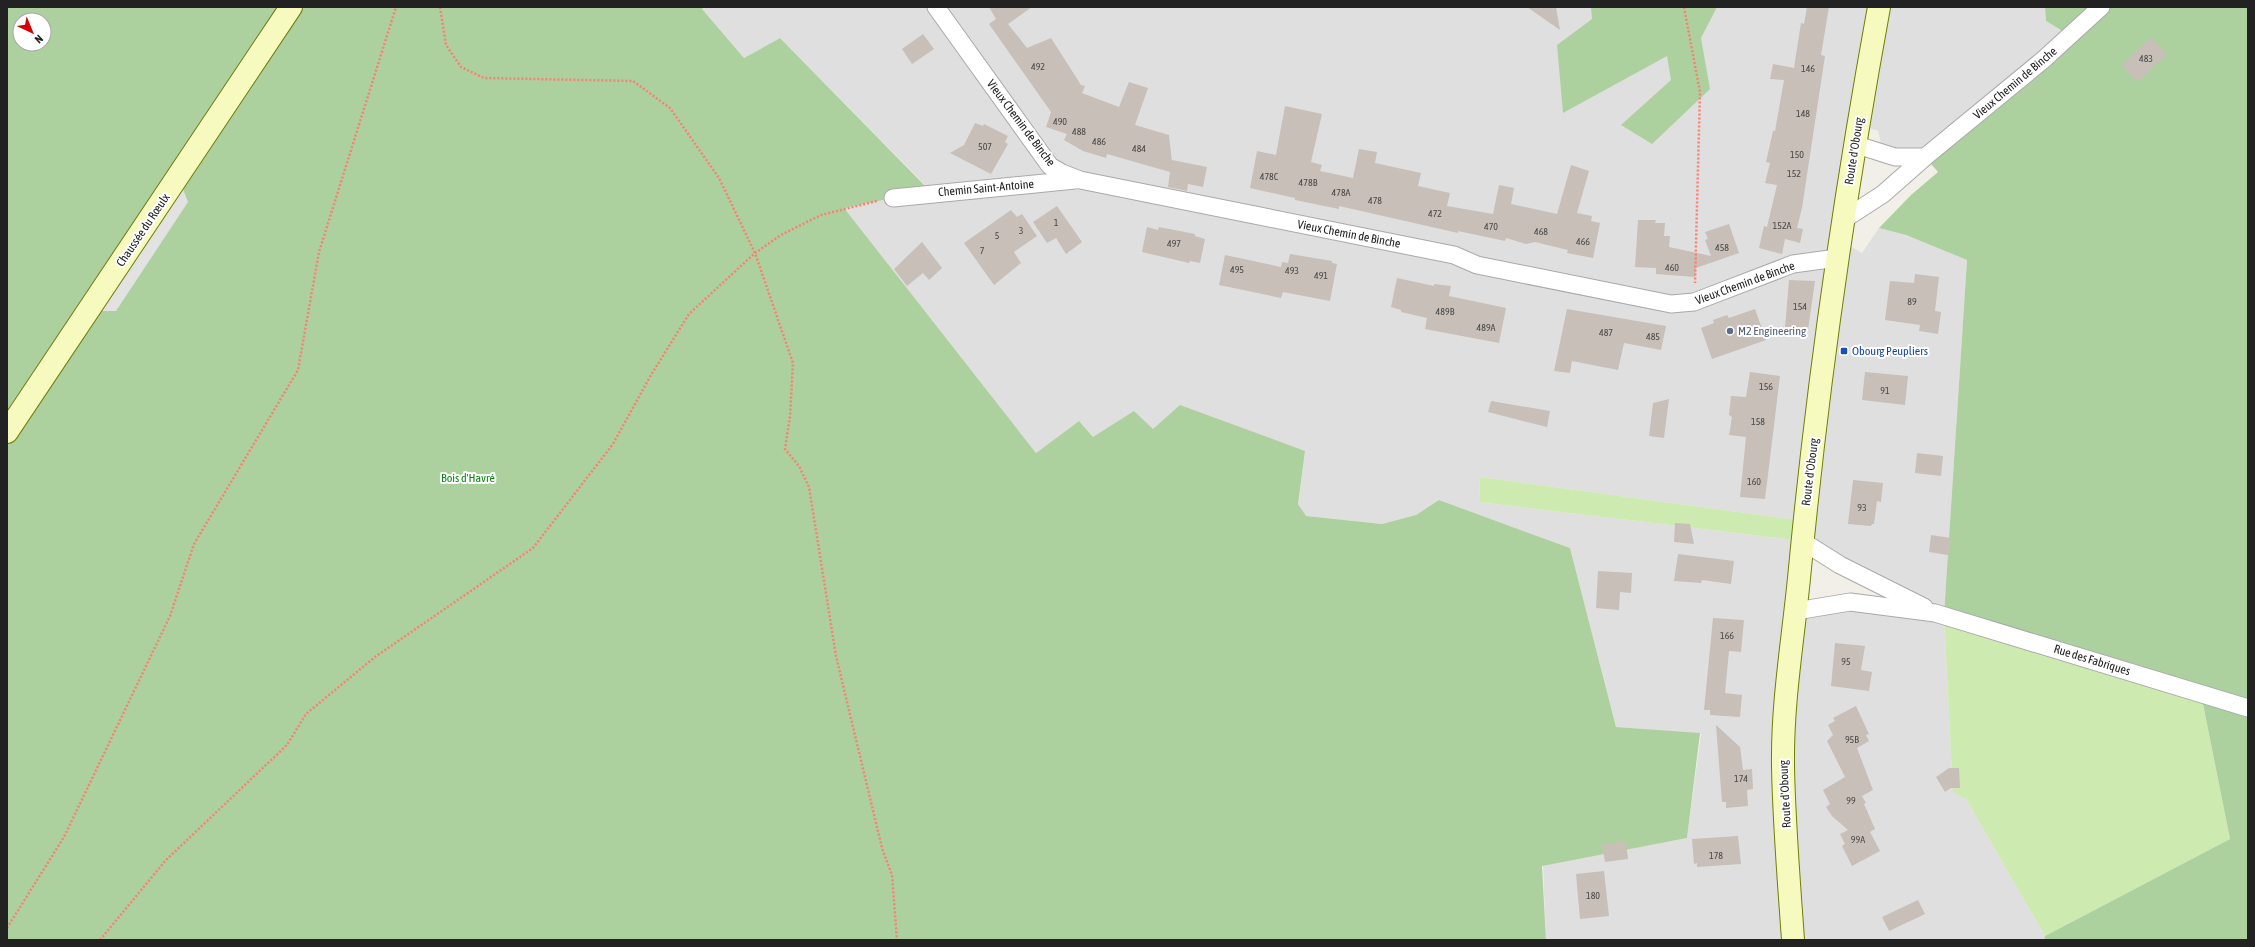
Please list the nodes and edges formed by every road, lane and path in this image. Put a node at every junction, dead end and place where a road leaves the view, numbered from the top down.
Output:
1 (292, 7) edge
2 (396, 7) edge
3 (440, 7) edge
4 (936, 7) edge
5 (1684, 7) edge
6 (1879, 7) edge
7 (2102, 7) edge
8 (1854, 144) junction
9 (1925, 157) junction
10 (1080, 180) junction
11 (893, 198) joint
12 (1842, 220) junction
13 (755, 253) junction
14 (1837, 258) junction
15 (1694, 302) junction
16 (7, 432) edge
17 (1802, 541) junction
18 (1796, 611) junction
19 (1935, 613) junction
20 (2248, 708) edge
21 (7, 928) edge
22 (100, 940) edge
23 (897, 940) edge
24 (1793, 940) edge

1 - 16 main road, Chaussée du Rœulx
2 - 21 path
3 - 13 path
4 - 10 street, Vieux Chemin de Binche
5 - 15 path
6 - 8 main road, Route d'Obourg
7 - 9 street, Vieux Chemin de Binche
8 - 9 street
8 - 12 main road, Route d'Obourg
9 - 12 street, Vieux Chemin de Binche
10 - 11 street, Chemin Saint-Antoine
10 - 15 street, Vieux Chemin de Binche
11 - 13 path
12 - 14 main road, Route d'Obourg
13 - 22 path
13 - 23 path
14 - 15 street, Vieux Chemin de Binche
14 - 17 main road, Route d'Obourg
17 - 18 main road, Route d'Obourg
17 - 19 street, Rue des Fabriques
18 - 19 street, Rue des Fabriques
18 - 24 main road, Route d'Obourg
19 - 20 street, Rue des Fabriques

